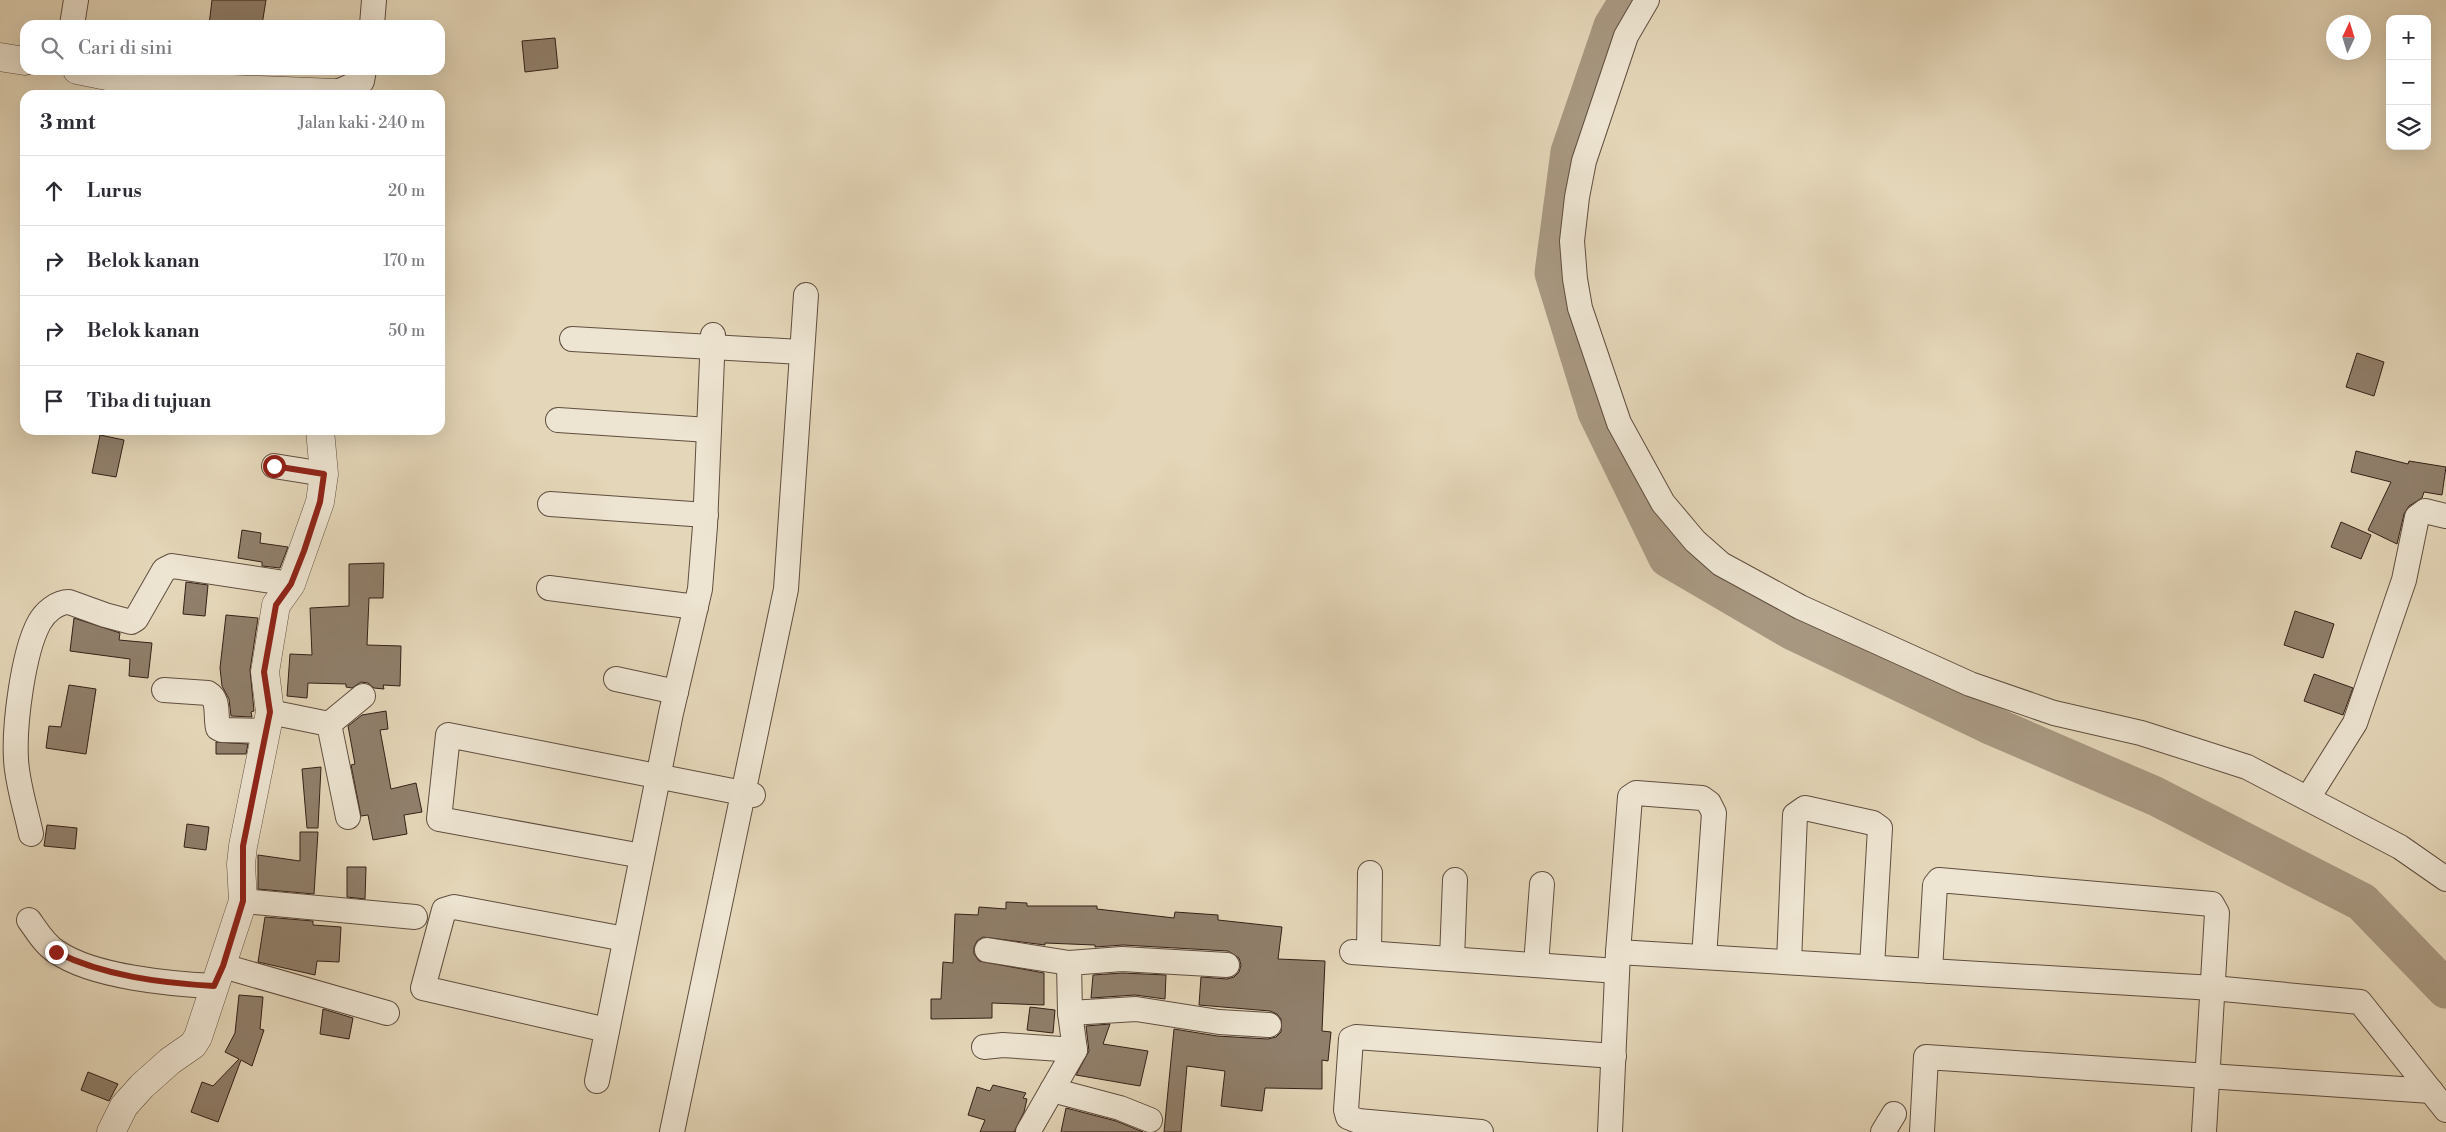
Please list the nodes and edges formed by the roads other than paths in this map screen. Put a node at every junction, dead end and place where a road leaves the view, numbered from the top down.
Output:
1 (76, 0) edge
2 (374, 0) edge
3 (1647, 0) edge
4 (73, 20) edge
5 (372, 20) edge
6 (0, 57) edge
7 (20, 60) edge
8 (102, 75) edge
9 (363, 75) edge
10 (246, 90) edge
11 (343, 90) edge
12 (806, 295) dead end
13 (572, 339) dead end
14 (713, 341) junction
15 (801, 352) junction
16 (558, 420) dead end
17 (709, 430) junction
18 (320, 435) edge
19 (274, 466) dead end
20 (324, 474) junction
21 (550, 504) dead end
22 (706, 515) junction
23 (2446, 516) edge
24 (291, 584) junction
25 (549, 588) dead end
26 (696, 607) junction
27 (616, 679) dead end
28 (164, 690) dead end
29 (676, 692) junction
30 (363, 696) dead end
31 (269, 721) junction
32 (329, 724) junction
33 (658, 775) junction
34 (749, 794) junction
35 (2308, 798) junction
36 (348, 817) dead end
37 (31, 834) dead end
38 (642, 856) junction
39 (1370, 872) dead end
40 (2446, 879) edge
41 (1455, 880) dead end
42 (1542, 884) dead end
43 (243, 901) junction
44 (415, 917) dead end
45 (29, 920) dead end
46 (625, 939) junction
47 (987, 950) dead end
48 (1704, 957) junction
49 (1452, 959) junction
50 (1618, 962) junction
51 (1789, 962) junction
52 (1069, 964) junction
53 (1227, 965) dead end
54 (1536, 965) junction
55 (1872, 967) junction
56 (1930, 971) junction
57 (219, 976) junction
58 (2212, 988) junction
59 (387, 1012) dead end
60 (1070, 1013) junction
61 (1269, 1025) dead end
62 (607, 1030) junction
63 (984, 1047) dead end
64 (1075, 1050) junction
65 (1614, 1056) junction
66 (2207, 1076) junction
67 (597, 1080) dead end
68 (1052, 1090) junction
69 (2431, 1091) junction
70 (2446, 1110) edge
71 (1150, 1120) dead end
72 (111, 1132) edge
73 (672, 1132) edge
74 (1028, 1132) edge
75 (1481, 1132) edge
76 (1610, 1132) edge
77 (1922, 1132) edge
78 (2204, 1132) edge

1 - 4 street
2 - 5 street
3 - 35 street
6 - 7 street
8 - 10 street
9 - 11 street
12 - 15 street
13 - 14 street
14 - 15 street
14 - 17 street
15 - 34 street
16 - 17 street
17 - 22 street
18 - 20 street
19 - 20 street
20 - 24 street
21 - 22 street
22 - 26 street
23 - 35 street
24 - 31 street
24 - 37 street
25 - 26 street
26 - 29 street
27 - 29 street
28 - 31 street
29 - 33 street
30 - 32 street
31 - 32 street
31 - 43 street
32 - 36 street
33 - 34 street
33 - 38 street
33 - 38 street
34 - 73 street
35 - 40 street
38 - 46 street
39 - 49 street
41 - 49 street
42 - 54 street
43 - 44 street
43 - 57 street
45 - 57 street
46 - 62 street
46 - 62 street
47 - 52 street
48 - 50 street
48 - 50 street
48 - 51 street
49 - 54 street
50 - 54 street
50 - 65 street
51 - 55 street
51 - 55 street
52 - 53 street
52 - 60 street
55 - 56 street
56 - 58 street
56 - 58 street
57 - 59 street
57 - 72 street
58 - 66 street
58 - 69 street
60 - 61 street
60 - 64 street
62 - 67 street
63 - 64 street
64 - 68 street
65 - 75 street
65 - 76 street
66 - 69 street
66 - 77 street
66 - 78 street
68 - 71 street
68 - 74 street
69 - 70 street

